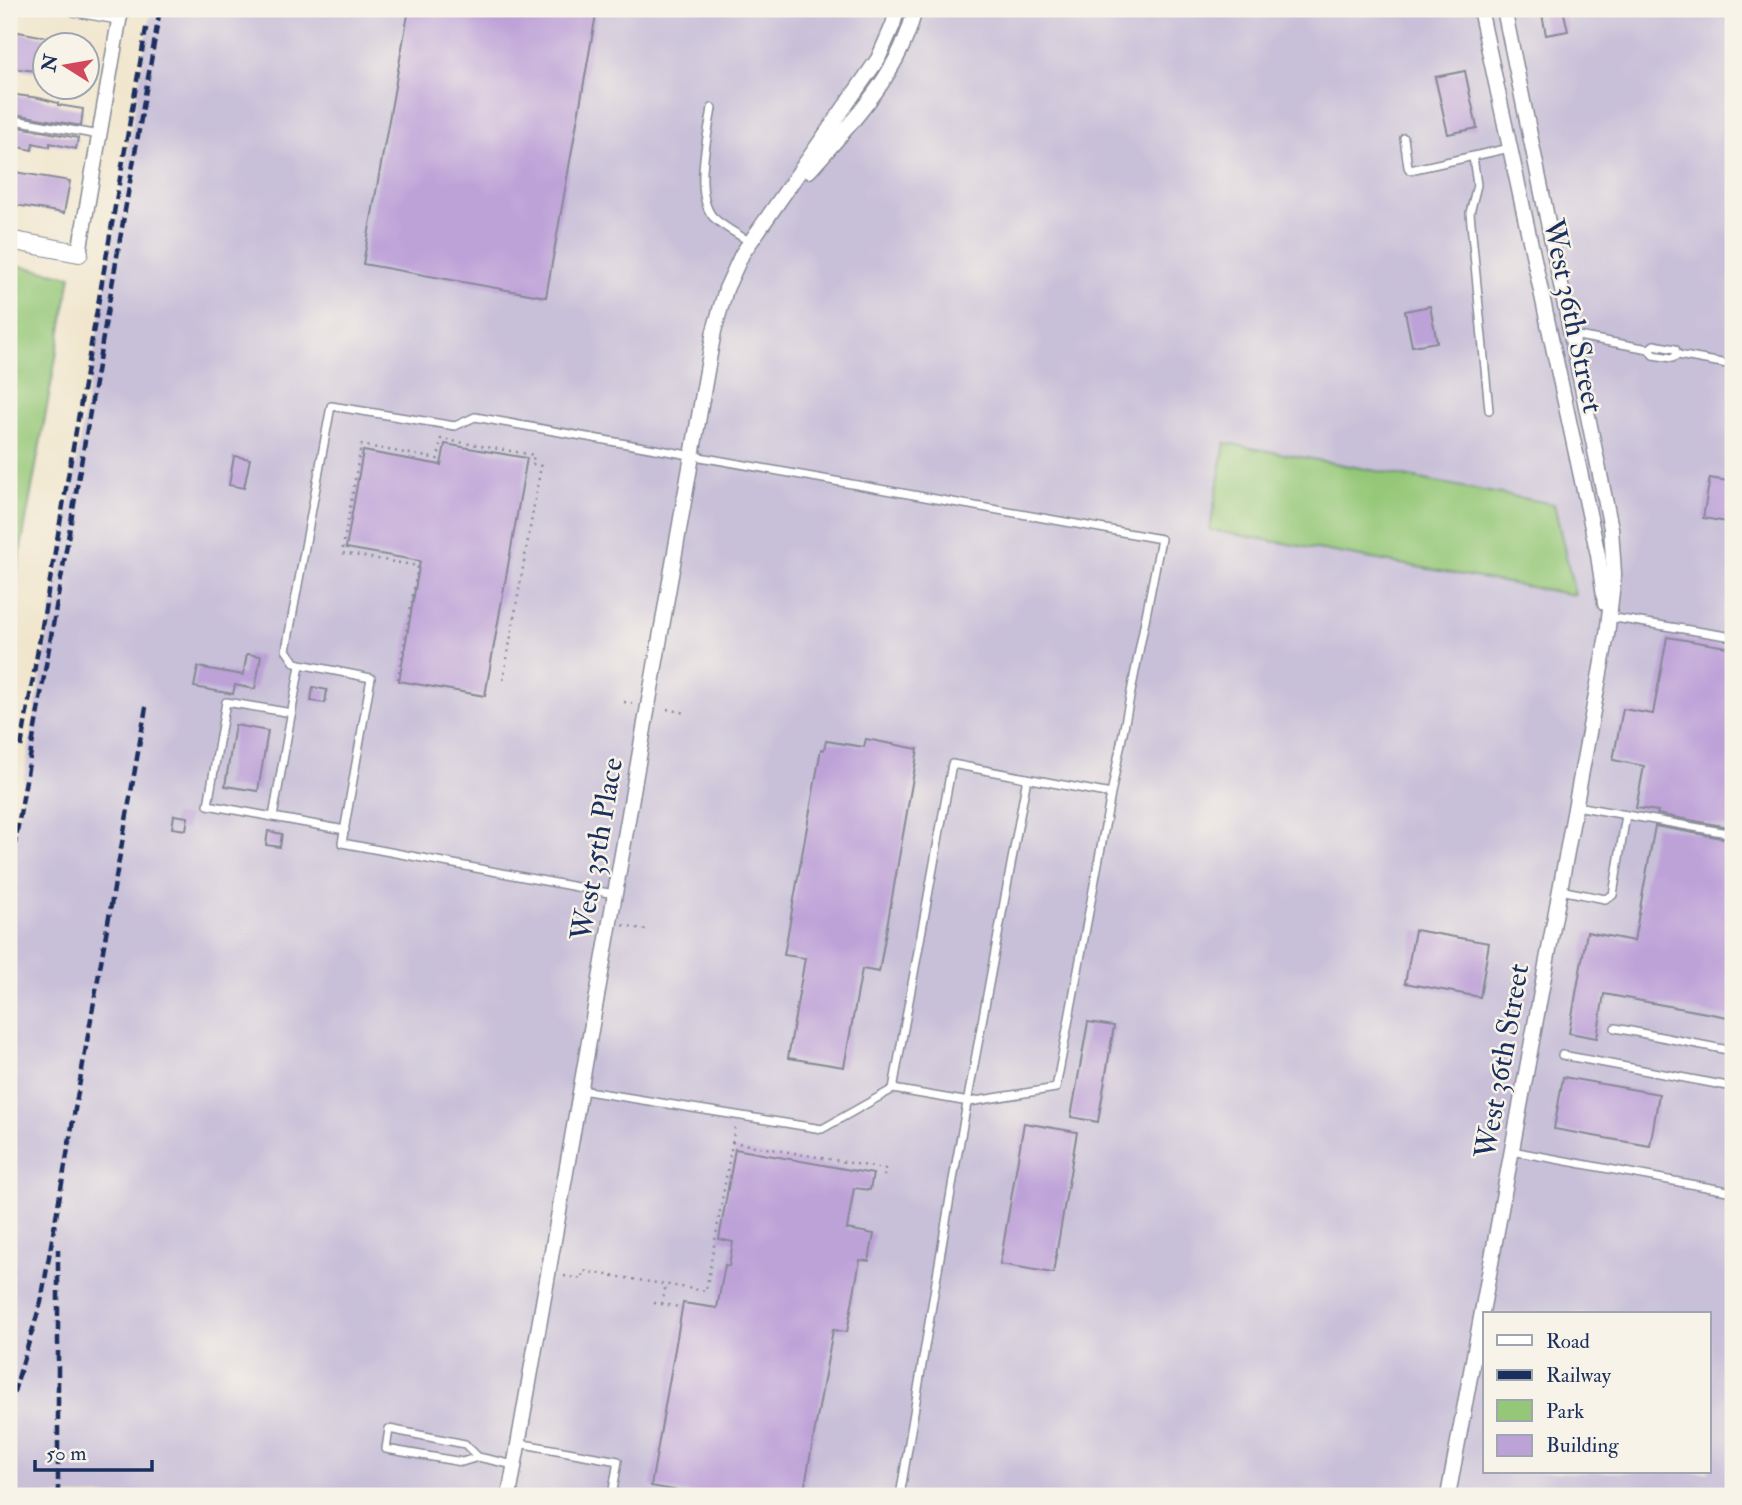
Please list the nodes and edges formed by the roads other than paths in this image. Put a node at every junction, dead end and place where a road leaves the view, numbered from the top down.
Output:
1 (75, 9) edge
2 (897, 9) edge
3 (915, 9) edge
4 (1480, 9) edge
5 (1504, 9) edge
6 (121, 13) edge
7 (712, 108) dead end
8 (9, 119) edge
9 (99, 135) junction
10 (1405, 138) dead end
11 (1510, 148) junction
12 (1474, 157) junction
13 (763, 221) junction
14 (9, 240) edge
15 (750, 242) junction
16 (79, 253) joint
17 (1572, 335) junction
18 (1733, 365) edge
19 (1489, 410) dead end
20 (692, 454) junction
21 (1609, 617) junction
22 (1607, 635) junction
23 (1733, 636) edge
24 (300, 664) junction
25 (292, 713) junction
26 (1027, 778) junction
27 (1111, 794) junction
28 (1576, 806) junction
29 (1626, 815) junction
30 (273, 817) junction
31 (345, 830) junction
32 (1733, 834) edge
33 (1560, 890) junction
34 (615, 894) junction
35 (1615, 1028) dead end
36 (1733, 1051) edge
37 (1562, 1055) dead end
38 (1733, 1087) edge
39 (893, 1088) junction
40 (581, 1090) junction
41 (969, 1102) junction
42 (1512, 1151) junction
43 (1733, 1192) edge
44 (518, 1443) junction
45 (478, 1457) junction
46 (514, 1465) junction
47 (509, 1496) edge
48 (612, 1496) edge
49 (900, 1496) edge
50 (1448, 1496) edge

1 - 6 street
2 - 13 street, West 35th Place
3 - 13 street, West 35th Place
4 - 11 street, West 36th Street
5 - 17 street, West 36th Street
6 - 9 street
7 - 15 lane
8 - 9 lane
9 - 16 street
10 - 12 lane
11 - 12 lane
11 - 22 street, West 36th Street
12 - 19 lane
13 - 15 street, West 35th Place
14 - 16 street
15 - 20 street, West 35th Place
17 - 18 lane
17 - 21 street, West 36th Street
20 - 24 lane
20 - 27 lane
20 - 34 street, West 35th Place
21 - 22 street, West 36th Street
21 - 23 lane
22 - 28 street, West 36th Street
24 - 25 lane
24 - 31 lane
25 - 30 lane
25 - 30 lane
26 - 27 lane
26 - 39 lane
26 - 41 lane
27 - 41 lane
28 - 29 lane
28 - 33 street, West 36th Street
29 - 32 lane
29 - 33 lane
30 - 31 lane
31 - 34 lane
33 - 42 street, West 36th Street
34 - 40 street, West 35th Place
35 - 36 lane
37 - 38 lane
39 - 40 lane
39 - 41 lane
40 - 44 street, West 35th Place
41 - 49 lane
42 - 43 lane
42 - 50 street, West 36th Street
44 - 46 street, West 35th Place
44 - 48 lane
45 - 45 lane
45 - 46 lane
46 - 47 street, West 35th Place

